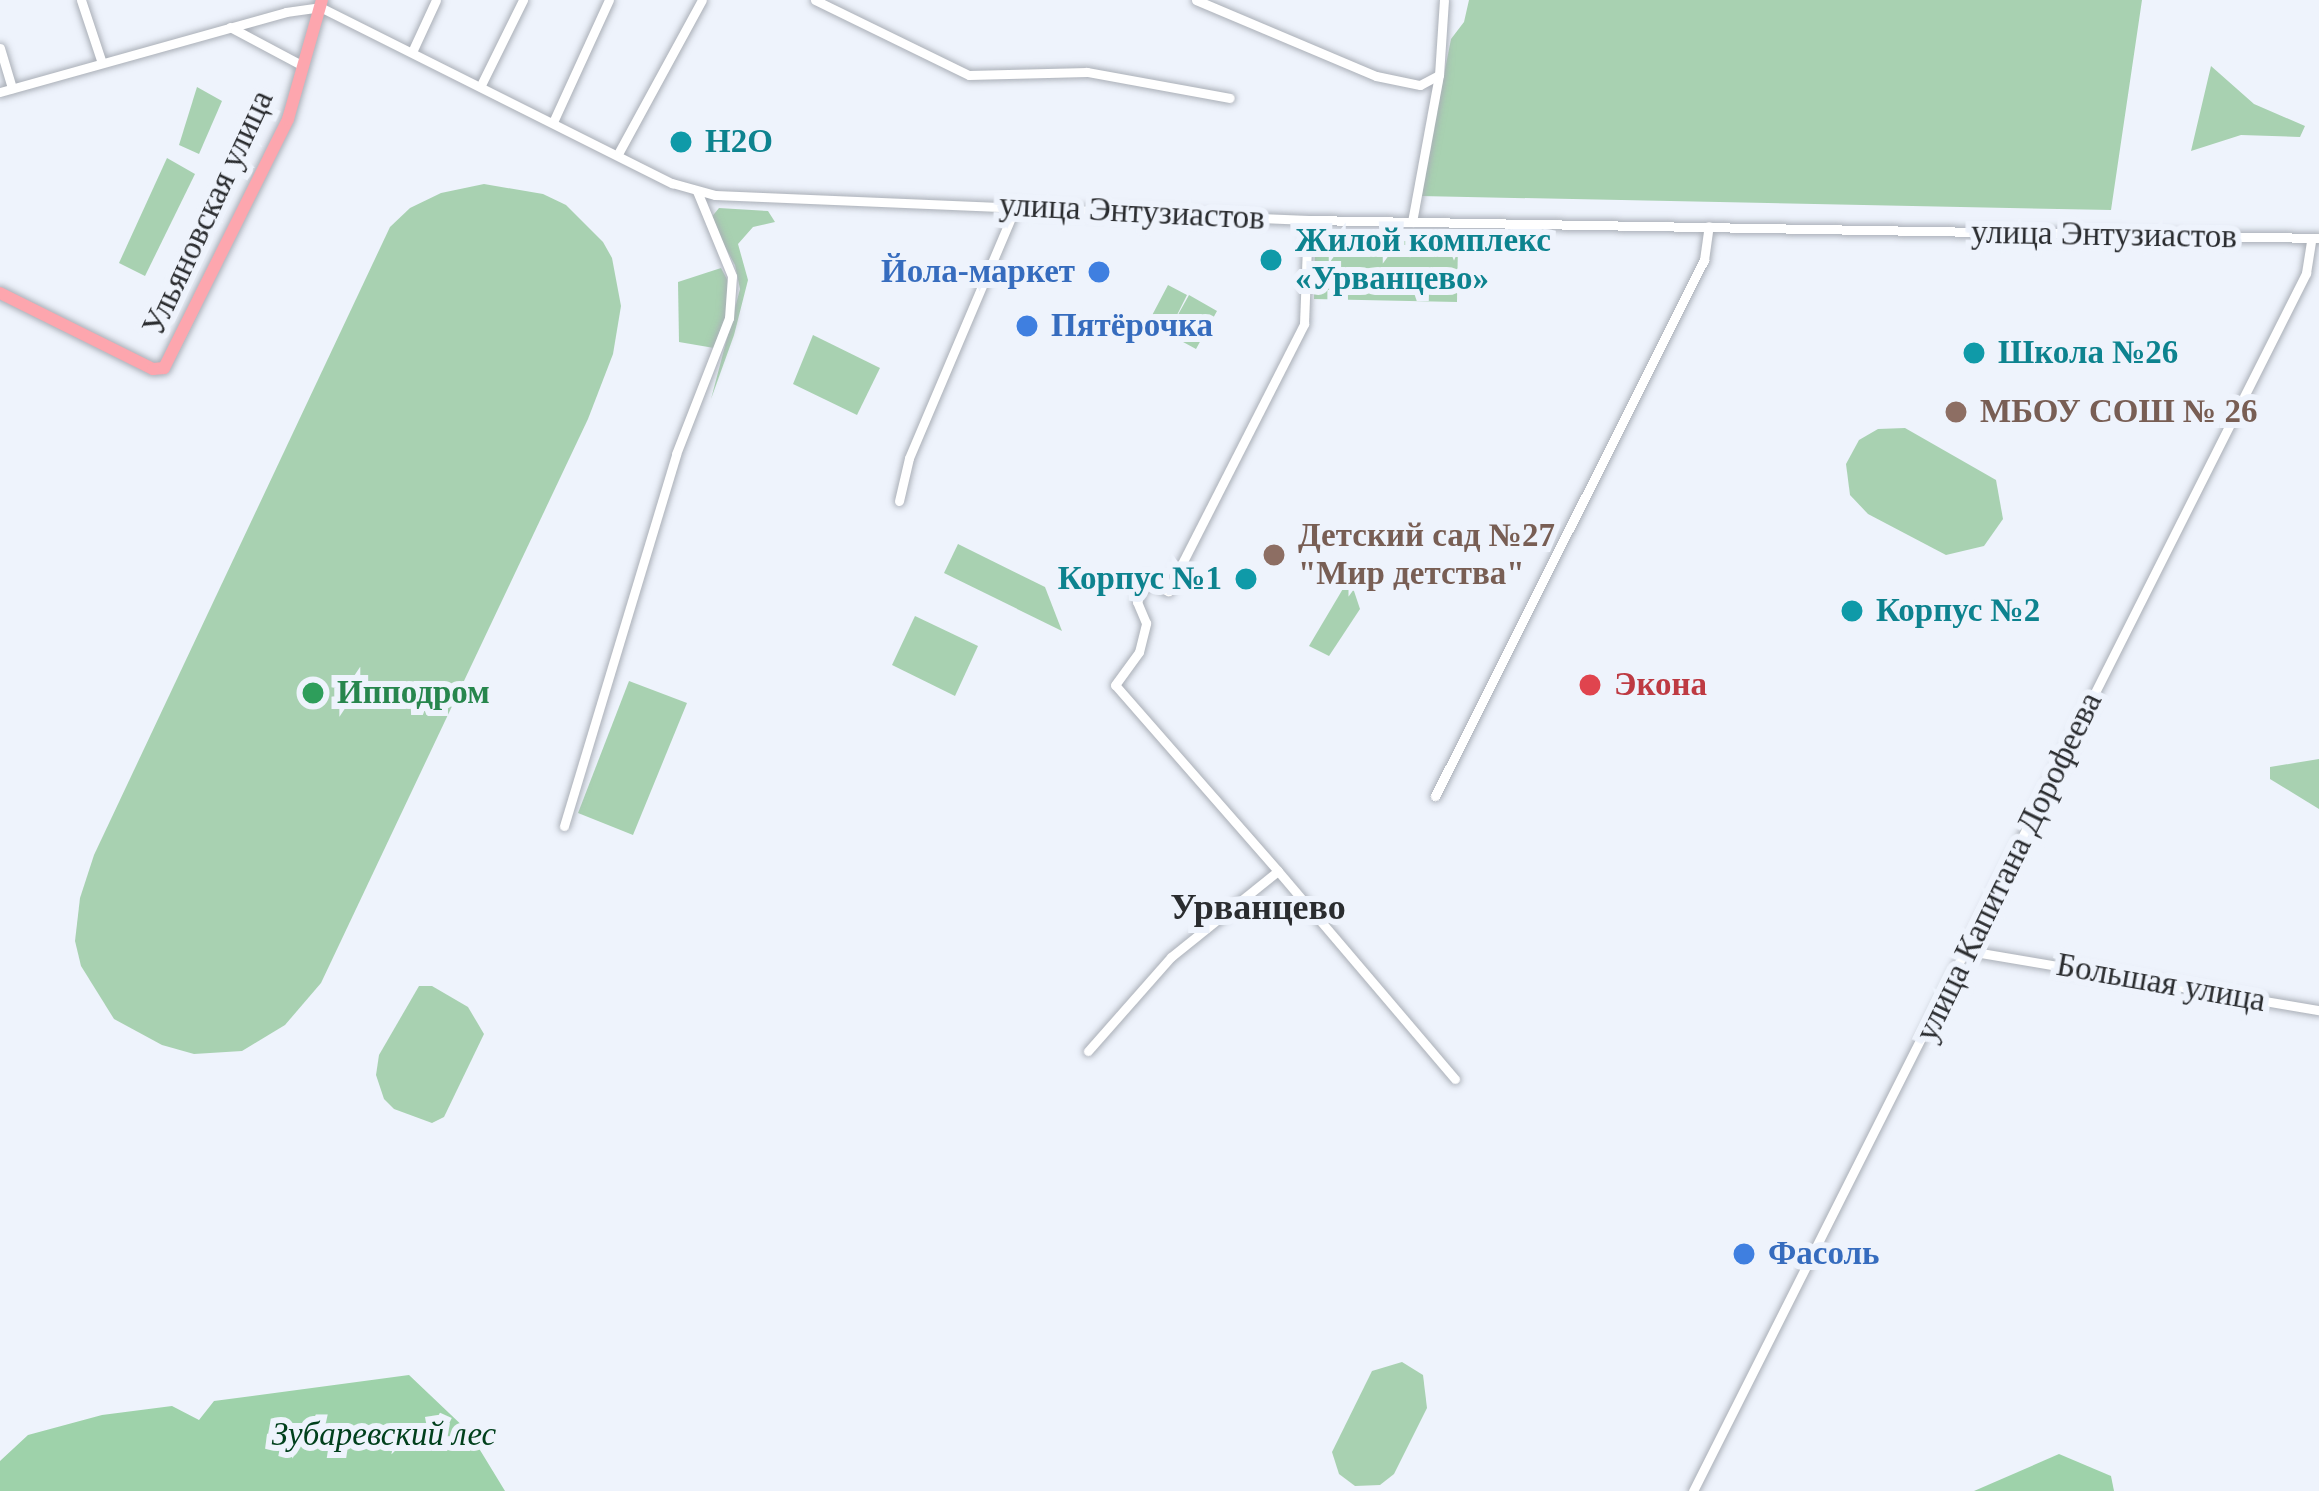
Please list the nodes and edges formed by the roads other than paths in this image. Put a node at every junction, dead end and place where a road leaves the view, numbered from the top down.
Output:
1 (81, 0) edge
2 (436, 0) edge
3 (523, 0) edge
4 (608, 0) edge
5 (702, 0) edge
6 (815, 0) edge
7 (1196, 0) edge
8 (1444, 0) edge
9 (321, 4) edge
10 (285, 6) edge
11 (230, 27) junction
12 (0, 48) edge
13 (412, 52) junction
14 (102, 63) junction
15 (303, 66) junction
16 (1439, 75) junction
17 (481, 85) junction
18 (6, 90) edge
19 (1230, 98) dead end
20 (554, 120) junction
21 (619, 152) junction
22 (698, 191) junction
23 (1016, 206) junction
24 (1308, 220) junction
25 (1412, 222) junction
26 (1709, 226) junction
27 (2315, 239) edge
28 (0, 293) edge
29 (899, 501) dead end
30 (1435, 796) dead end
31 (564, 826) dead end
32 (1278, 871) junction
33 (1969, 951) junction
34 (2319, 1010) edge
35 (1088, 1051) dead end
36 (1455, 1079) dead end
37 (1693, 1491) edge

1 - 14 street
2 - 13 street
3 - 17 street
4 - 20 street
5 - 21 street
6 - 19 street
7 - 16 street
8 - 16 street
9 - 10 street
9 - 13 street, улица Энтузиастов
9 - 15 main road, Ульяновская улица
10 - 11 street
11 - 14 street
11 - 15 street
12 - 18 street
13 - 17 street, улица Энтузиастов
14 - 18 street
15 - 28 main road, Ульяновская улица
16 - 25 street
17 - 20 street, улица Энтузиастов
20 - 21 street, улица Энтузиастов
21 - 22 street, улица Энтузиастов
22 - 23 street, улица Энтузиастов
22 - 31 street
23 - 24 street, улица Энтузиастов
23 - 29 street
24 - 25 street, улица Энтузиастов
24 - 32 street
25 - 26 street, улица Энтузиастов
26 - 27 street, улица Энтузиастов
26 - 30 street
27 - 33 street, улица Капитана Дорофеева
32 - 35 street
32 - 36 street
33 - 34 street, Большая улица
33 - 37 street, улица Капитана Дорофеева

